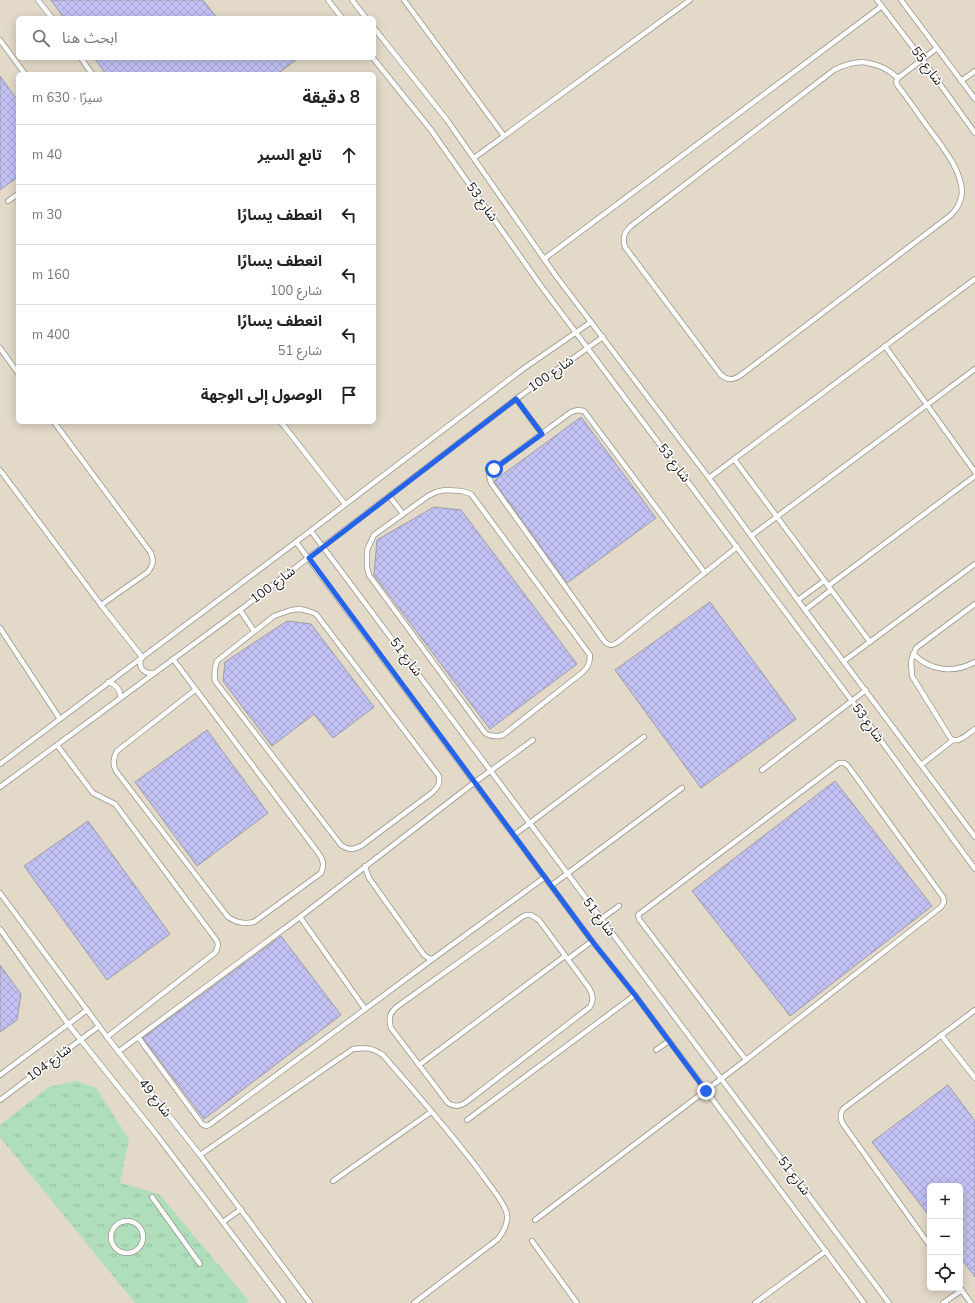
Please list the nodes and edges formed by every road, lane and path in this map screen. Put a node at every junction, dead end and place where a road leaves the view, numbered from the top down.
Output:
1 (38, 0) edge
2 (328, 0) edge
3 (352, 0) edge
4 (404, 0) edge
5 (690, 0) edge
6 (877, 0) edge
7 (901, 0) edge
8 (882, 6) junction
9 (50, 16) edge
10 (340, 16) edge
11 (364, 16) edge
12 (376, 31) edge
13 (0, 40) edge
14 (937, 48) junction
15 (922, 59) junction
16 (82, 60) edge
17 (375, 60) edge
18 (975, 71) edge
19 (24, 72) edge
20 (90, 72) edge
21 (898, 78) junction
22 (961, 81) junction
23 (975, 88) edge
24 (970, 92) junction
25 (975, 99) edge
26 (975, 133) edge
27 (504, 136) junction
28 (474, 158) junction
29 (16, 195) edge
30 (8, 201) dead end
31 (544, 259) junction
32 (975, 279) edge
33 (591, 322) junction
34 (576, 332) junction
35 (603, 338) junction
36 (885, 346) junction
37 (0, 348) edge
38 (588, 348) junction
39 (975, 369) edge
40 (16, 370) edge
41 (516, 399) junction
42 (927, 405) junction
43 (55, 424) edge
44 (283, 424) edge
45 (542, 434) junction
46 (734, 459) junction
47 (0, 470) edge
48 (975, 472) edge
49 (975, 476) edge
50 (709, 478) junction
51 (390, 496) junction
52 (345, 504) junction
53 (403, 514) junction
54 (777, 517) junction
55 (311, 531) junction
56 (751, 536) junction
57 (296, 542) junction
58 (323, 547) junction
59 (736, 547) junction
60 (309, 558) junction
61 (975, 564) edge
62 (705, 573) junction
63 (824, 581) junction
64 (829, 588) junction
65 (798, 600) junction
66 (975, 604) edge
67 (101, 605) junction
68 (240, 610) junction
69 (805, 610) junction
70 (0, 628) edge
71 (254, 631) junction
72 (870, 642) junction
73 (913, 654) junction
74 (142, 657) junction
75 (173, 659) junction
76 (844, 661) junction
77 (975, 662) edge
78 (154, 673) junction
79 (108, 682) junction
80 (196, 690) junction
81 (866, 690) junction
82 (120, 698) junction
83 (852, 701) junction
84 (60, 718) junction
85 (975, 728) edge
86 (644, 737) dead end
87 (533, 740) dead end
88 (953, 740) junction
89 (57, 745) junction
90 (0, 764) edge
91 (921, 764) junction
92 (762, 770) dead end
93 (491, 771) junction
94 (475, 782) junction
95 (0, 787) edge
96 (682, 788) dead end
97 (529, 823) junction
98 (514, 835) junction
99 (975, 837) edge
100 (365, 866) junction
101 (975, 869) edge
102 (567, 874) junction
103 (545, 877) junction
104 (552, 886) junction
105 (0, 893) edge
106 (619, 906) dead end
107 (300, 917) junction
108 (601, 919) junction
109 (0, 929) edge
110 (592, 941) junction
111 (567, 957) junction
112 (434, 958) junction
113 (635, 995) junction
114 (365, 1009) junction
115 (87, 1010) junction
116 (975, 1010) edge
117 (68, 1024) junction
118 (99, 1026) junction
119 (941, 1036) junction
120 (107, 1037) junction
121 (138, 1037) junction
122 (80, 1039) junction
123 (669, 1041) junction
124 (656, 1050) dead end
125 (118, 1052) junction
126 (746, 1060) junction
127 (419, 1065) junction
128 (0, 1075) edge
129 (975, 1078) edge
130 (722, 1079) junction
131 (706, 1091) junction
132 (0, 1100) edge
133 (431, 1112) junction
134 (467, 1120) dead end
135 (200, 1155) junction
136 (333, 1181) dead end
137 (152, 1197) dead end
138 (241, 1209) junction
139 (535, 1220) dead end
140 (223, 1222) junction
141 (116, 1225) joint
142 (532, 1241) dead end
143 (927, 1242) edge
144 (826, 1251) junction
145 (200, 1264) dead end
146 (959, 1291) edge
147 (962, 1291) edge
148 (284, 1303) edge
149 (310, 1303) edge
150 (414, 1303) edge
151 (577, 1303) edge
152 (755, 1303) edge
153 (864, 1303) edge
154 (889, 1303) edge
155 (944, 1303) edge
156 (970, 1303) edge

1 - 9 lane
2 - 10 lane
3 - 11 lane
4 - 27 lane
5 - 27 lane
6 - 8 lane, شارع 55
7 - 14 lane, شارع 55
8 - 15 lane, شارع 55
8 - 31 lane
12 - 28 lane, شارع 53
13 - 19 lane
14 - 15 lane
14 - 22 lane, شارع 55
15 - 21 lane
15 - 26 lane, شارع 55
16 - 20 lane
17 - 34 lane, شارع 53
18 - 22 lane
21 - 21 lane
22 - 24 lane, شارع 55
23 - 24 lane
24 - 25 lane, شارع 55
27 - 28 lane
28 - 31 lane, شارع 53
29 - 30 lane
31 - 33 lane, شارع 53
32 - 36 lane
33 - 34 lane, شارع 100
33 - 35 lane, شارع 53
34 - 38 lane, شارع 53
34 - 52 lane, شارع 100
35 - 38 lane, شارع 100
35 - 50 lane, شارع 53
36 - 42 lane
36 - 46 lane
37 - 40 lane
38 - 41 lane, شارع 100
38 - 59 lane, شارع 53
39 - 42 lane
41 - 45 lane
41 - 51 lane, شارع 100
42 - 48 lane
42 - 54 lane
43 - 67 lane
44 - 52 lane
45 - 62 lane
45 - 62 lane
46 - 50 lane
46 - 54 lane
47 - 67 lane
49 - 64 lane
50 - 56 lane, شارع 53
51 - 53 lane
51 - 58 lane, شارع 100
52 - 55 lane, شارع 100
53 - 53 lane
54 - 56 lane
54 - 63 lane
55 - 57 lane, شارع 100
55 - 58 lane, شارع 51
56 - 65 lane, شارع 53
57 - 60 lane, شارع 51
57 - 74 lane, شارع 100
58 - 60 lane, شارع 100
58 - 93 lane, شارع 51
59 - 62 lane
59 - 83 lane, شارع 53
60 - 68 lane, شارع 100
60 - 94 lane, شارع 51
61 - 72 lane
63 - 64 lane
63 - 65 lane
64 - 69 lane
64 - 72 lane
65 - 69 lane, شارع 53
66 - 73 lane
67 - 74 lane
68 - 71 lane
68 - 75 lane, شارع 100
69 - 76 lane, شارع 53
70 - 84 lane
71 - 71 lane
72 - 76 lane
73 - 77 lane
73 - 88 lane
74 - 78 lane
74 - 79 lane, شارع 100
75 - 78 lane, شارع 100
75 - 80 lane
76 - 81 lane, شارع 53
78 - 82 lane, شارع 100
79 - 82 lane
79 - 84 lane, شارع 100
80 - 80 lane
81 - 83 lane
81 - 91 lane, شارع 53
82 - 89 lane, شارع 100
83 - 92 lane
83 - 101 lane, شارع 53
84 - 90 lane, شارع 100
85 - 88 lane
86 - 97 lane
87 - 93 lane
88 - 91 lane
89 - 95 lane, شارع 100
89 - 120 lane
91 - 99 lane, شارع 53
93 - 94 lane
93 - 97 lane, شارع 51
94 - 98 lane, شارع 51
94 - 100 lane
96 - 102 lane
97 - 98 lane
97 - 102 lane, شارع 51
98 - 103 lane, شارع 51
100 - 107 lane
100 - 112 lane
102 - 104 lane
102 - 108 lane, شارع 51
103 - 104 lane, شارع 51
103 - 112 lane
104 - 110 lane, شارع 51
105 - 115 lane, شارع 49
106 - 108 lane
107 - 114 lane
107 - 121 lane
108 - 130 lane, شارع 51
109 - 117 lane, شارع 49
110 - 111 lane
110 - 113 lane, شارع 51
111 - 127 lane
111 - 127 lane
111 - 127 lane
112 - 114 lane
113 - 123 lane, شارع 51
113 - 134 lane
114 - 121 lane
115 - 117 lane, شارع 104
115 - 118 lane, شارع 49
116 - 119 lane
117 - 122 lane, شارع 49
117 - 128 lane, شارع 104
118 - 120 lane, شارع 49
118 - 122 lane, شارع 104
119 - 129 lane
119 - 143 lane
120 - 125 lane, شارع 49
121 - 125 lane
122 - 132 lane, شارع 104
122 - 140 lane, شارع 49
123 - 124 lane
123 - 131 lane, شارع 51
125 - 135 lane, شارع 49
126 - 126 lane
126 - 130 lane
130 - 131 lane
130 - 154 lane, شارع 51
131 - 139 lane
131 - 144 lane, شارع 51
133 - 135 lane
133 - 136 lane
133 - 150 lane
135 - 138 lane, شارع 49
137 - 145 lane
138 - 140 lane
138 - 149 lane, شارع 49
140 - 148 lane, شارع 49
141 - 141 lane
142 - 151 lane
144 - 152 lane
144 - 153 lane, شارع 51
146 - 155 lane
147 - 156 lane

